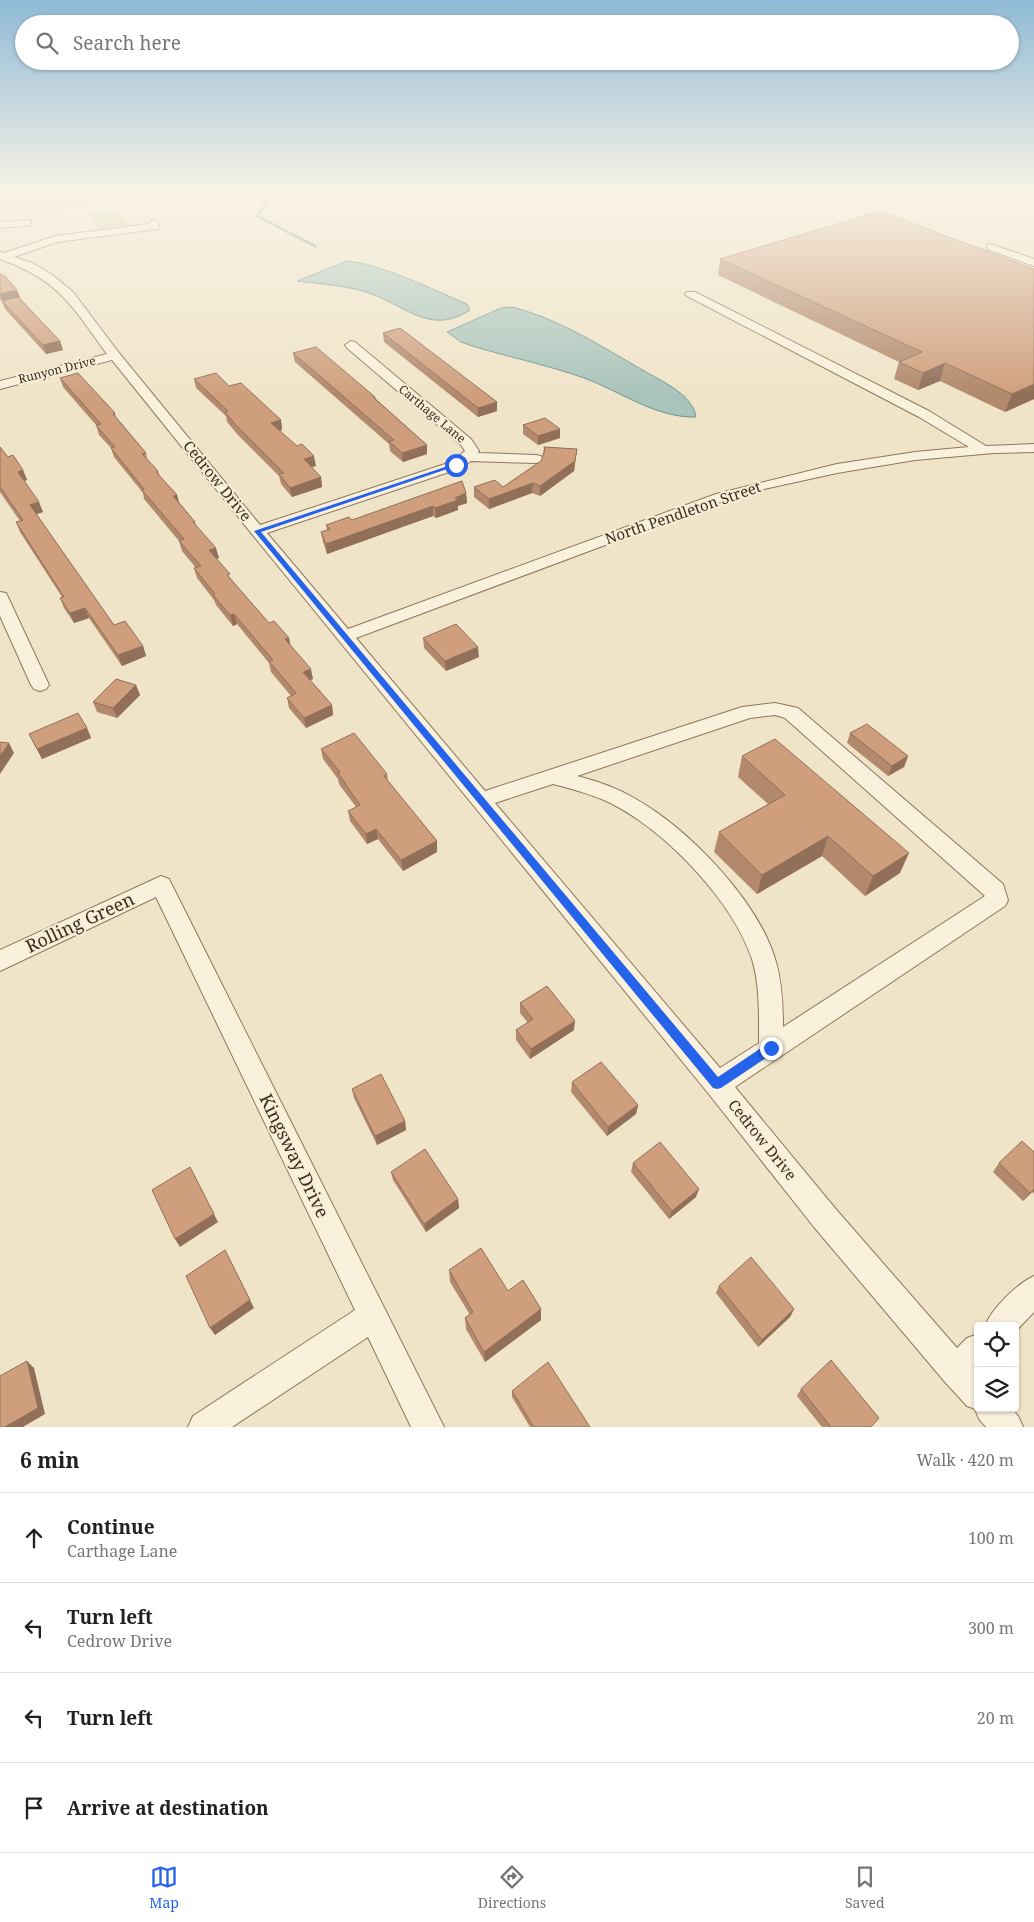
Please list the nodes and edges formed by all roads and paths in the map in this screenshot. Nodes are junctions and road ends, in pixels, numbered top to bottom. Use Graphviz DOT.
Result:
graph roads {
  1 [pos="19,262"];
  2 [pos="691,294"];
  3 [pos="351,345"];
  4 [pos="115,356"];
  5 [pos="0,385"];
  6 [pos="1034,448"];
  7 [pos="984,450"];
  8 [pos="468,457"];
  9 [pos="536,459"];
  10 [pos="257,531"];
  11 [pos="0,597"];
  12 [pos="346,636"];
  13 [pos="40,685"];
  14 [pos="552,776"];
  15 [pos="481,800"];
  16 [pos="161,885"];
  17 [pos="0,961"];
  18 [pos="771,1048"];
  19 [pos="717,1084"];
  20 [pos="1034,1291"];
  21 [pos="373,1316"];
  22 [pos="1004,1322"];
  23 [pos="974,1353"];
  24 [pos="956,1371"];
  25 [pos="974,1391"];
  26 [pos="994,1412"];
  27 [pos="204,1427"];
  28 [pos="428,1427"];
  29 [pos="1007,1427"];
  1 -- 4 [label="street, Cedrow Drive"];
  2 -- 7 [label="street"];
  3 -- 8 [label="street, Carthage Lane"];
  4 -- 5 [label="street, Runyon Drive"];
  4 -- 10 [label="street, Cedrow Drive"];
  6 -- 7 [label="street, North Pendleton Street"];
  7 -- 12 [label="street, North Pendleton Street"];
  8 -- 9 [label="street"];
  8 -- 10 [label="street, Carthage Lane"];
  10 -- 12 [label="street, Cedrow Drive"];
  11 -- 13 [label="street"];
  12 -- 15 [label="street, Cedrow Drive"];
  14 -- 15 [label="street"];
  14 -- 18 [label="street"];
  14 -- 18 [label="street"];
  15 -- 19 [label="street, Cedrow Drive"];
  16 -- 17 [label="street, Rolling Green"];
  16 -- 21 [label="street, Kingsway Drive"];
  18 -- 19 [label="street"];
  19 -- 24 [label="street, Cedrow Drive"];
  20 -- 22 [label="street"];
  21 -- 27 [label="street"];
  21 -- 28 [label="street, Kingsway Drive"];
  23 -- 24 [label="street"];
  24 -- 25 [label="street, Cedrow Drive"];
  26 -- 29 [label="street"];
}
